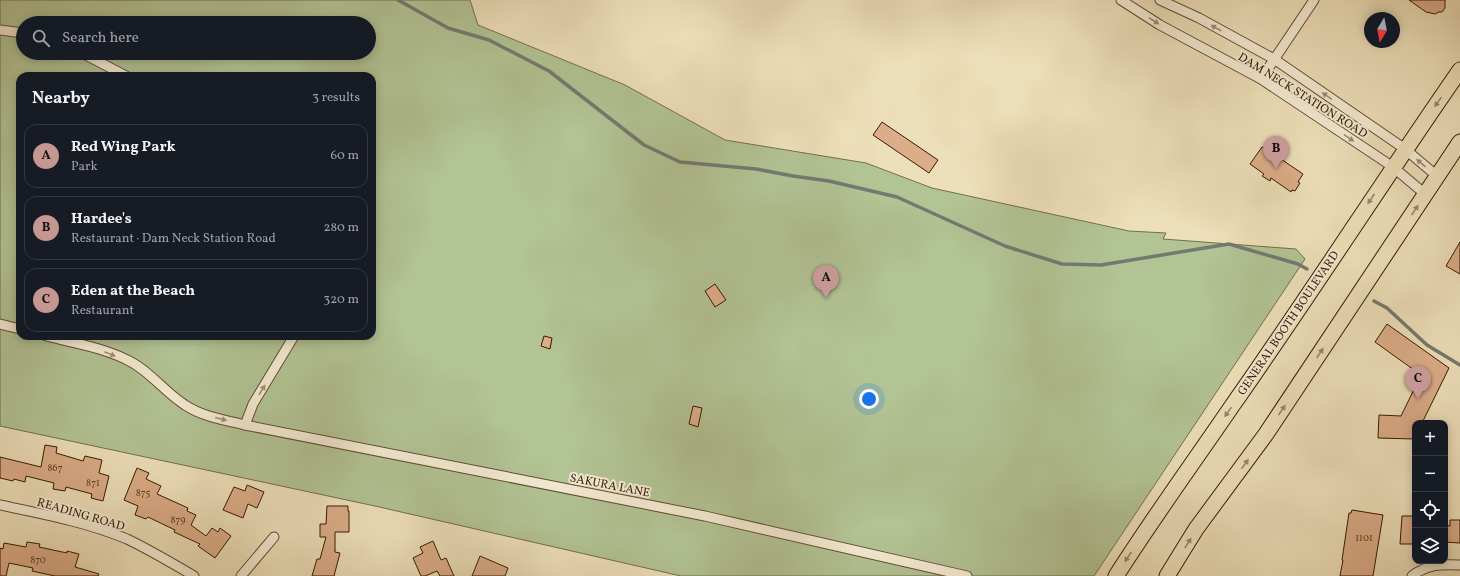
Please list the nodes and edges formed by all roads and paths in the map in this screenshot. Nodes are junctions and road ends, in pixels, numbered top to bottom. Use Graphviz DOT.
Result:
graph roads {
  1 [pos="1121,0"];
  2 [pos="1160,0"];
  3 [pos="1314,0"];
  4 [pos="0,30"];
  5 [pos="16,32"];
  6 [pos="1274,59"];
  7 [pos="95,60"];
  8 [pos="1460,70"];
  9 [pos="118,72"];
  10 [pos="1261,79"];
  11 [pos="1460,142"];
  12 [pos="1405,149"];
  13 [pos="1393,167"];
  14 [pos="1437,176"];
  15 [pos="1425,194"];
  16 [pos="0,324"];
  17 [pos="16,328"];
  18 [pos="61,340"];
  19 [pos="292,340"];
  20 [pos="245,425"];
  21 [pos="0,505"];
  22 [pos="274,537"];
  23 [pos="1460,565"];
  24 [pos="194,576"];
  25 [pos="241,576"];
  26 [pos="967,576"];
  27 [pos="1116,576"];
  28 [pos="1167,576"];
  29 [pos="1412,576"];
  1 -- 10 [label="street, DAM NECK STATION ROAD, one-way"];
  6 -- 2 [label="street, DAM NECK STATION ROAD, one-way"];
  3 -- 6 [label="street"];
  4 -- 5 [label="street"];
  6 -- 10 [label="street"];
  12 -- 6 [label="street, DAM NECK STATION ROAD, one-way"];
  7 -- 9 [label="street"];
  8 -- 12 [label="highway, GENERAL BOOTH BOULEVARD, one-way"];
  10 -- 13 [label="street, DAM NECK STATION ROAD, one-way"];
  11 -- 14 [label="highway"];
  12 -- 13 [label="highway, GENERAL BOOTH BOULEVARD"];
  14 -- 12 [label="street, DAM NECK STATION ROAD, one-way"];
  13 -- 15 [label="street, DAM NECK STATION ROAD"];
  13 -- 27 [label="highway, GENERAL BOOTH BOULEVARD, one-way"];
  14 -- 15 [label="highway"];
  28 -- 15 [label="highway, one-way"];
  16 -- 17 [label="street"];
  18 -- 20 [label="street, SAKURA LANE, one-way"];
  20 -- 19 [label="street, one-way"];
  20 -- 26 [label="street, SAKURA LANE"];
  21 -- 24 [label="street, READING ROAD"];
  22 -- 25 [label="street"];
  23 -- 29 [label="street"];
}
